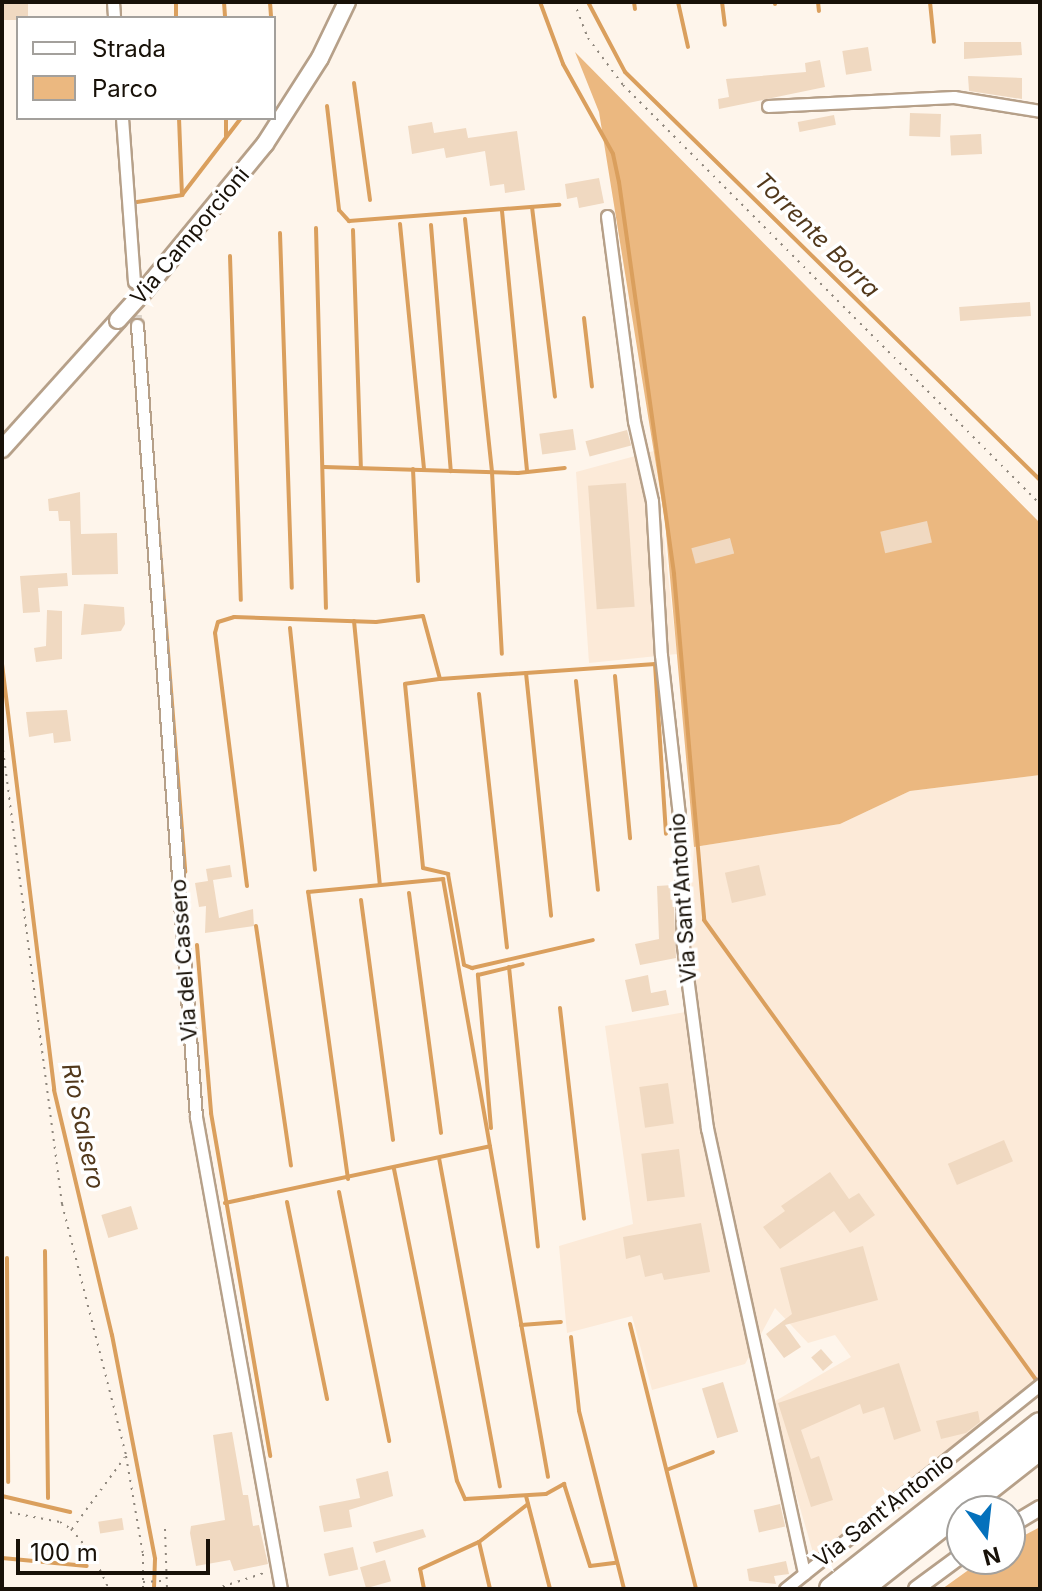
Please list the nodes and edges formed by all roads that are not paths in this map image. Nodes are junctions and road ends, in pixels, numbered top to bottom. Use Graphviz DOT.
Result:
graph roads {
  1 [pos="347,2"];
  2 [pos="768,106"];
  3 [pos="1040,111"];
  4 [pos="122,120"];
  5 [pos="607,216"];
  6 [pos="140,286"];
  7 [pos="137,325"];
  8 [pos="2,449"];
  9 [pos="1037,1388"];
  10 [pos="1040,1424"];
  11 [pos="1040,1448"];
  12 [pos="946,1567"];
  13 [pos="804,1574"];
  14 [pos="281,1589"];
  15 [pos="785,1589"];
  16 [pos="831,1589"];
  17 [pos="861,1589"];
  18 [pos="916,1589"];
  1 -- 6 [label="main road, Via Camporcioni"];
  2 -- 3 [label="street"];
  4 -- 6 [label="street"];
  5 -- 13 [label="street, Via Sant'Antonio"];
  6 -- 8 [label="main road, Via Camporcioni, bridge"];
  7 -- 14 [label="street, Via del Cassero"];
  9 -- 13 [label="street, Via Sant'Antonio"];
  10 -- 16 [label="highway"];
  11 -- 17 [label="highway"];
  12 -- 18 [label="street"];
  13 -- 15 [label="street, Via Sant'Antonio"];
}
